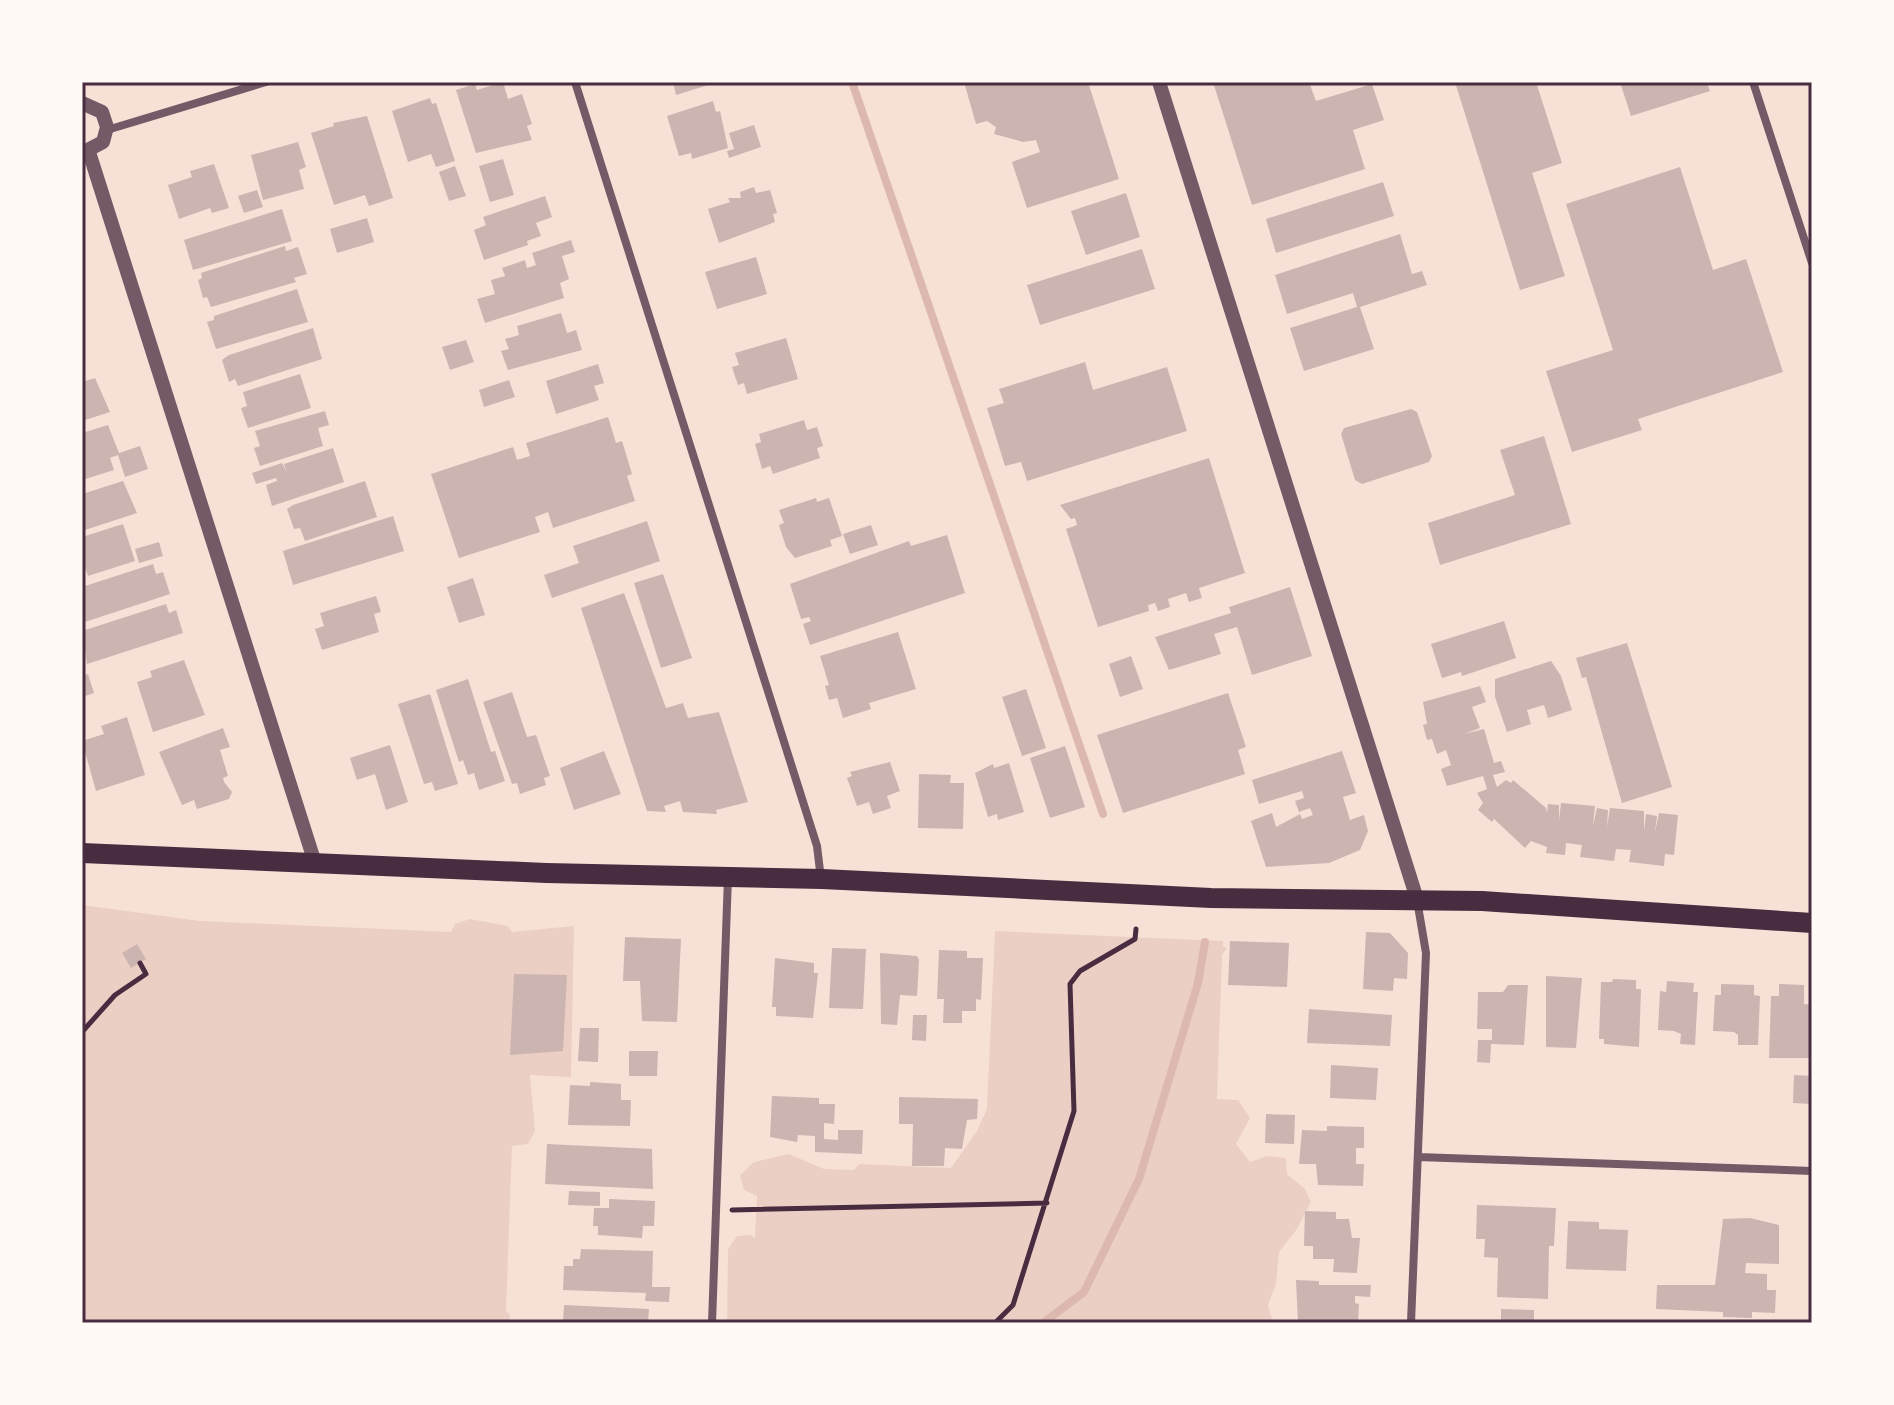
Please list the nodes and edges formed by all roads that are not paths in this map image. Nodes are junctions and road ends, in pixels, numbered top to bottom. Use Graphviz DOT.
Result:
graph roads {
  1 [pos="266,82"];
  2 [pos="575,82"];
  3 [pos="1159,82"];
  4 [pos="1753,82"];
  5 [pos="82,103"];
  6 [pos="107,130"];
  7 [pos="86,153"];
  8 [pos="1812,263"];
  9 [pos="82,853"];
  10 [pos="315,863"];
  11 [pos="728,876"];
  12 [pos="822,879"];
  13 [pos="1417,899"];
  14 [pos="1812,923"];
  15 [pos="1418,1157"];
  16 [pos="1812,1171"];
  17 [pos="712,1323"];
  18 [pos="1411,1323"];
  1 -- 6 [label="street"];
  2 -- 12 [label="street"];
  3 -- 13 [label="street"];
  4 -- 8 [label="street"];
  5 -- 6 [label="street"];
  6 -- 7 [label="street"];
  7 -- 10 [label="street"];
  9 -- 10 [label="main road"];
  10 -- 11 [label="main road"];
  11 -- 12 [label="main road"];
  11 -- 17 [label="street"];
  12 -- 13 [label="main road"];
  13 -- 14 [label="main road"];
  13 -- 15 [label="street"];
  15 -- 16 [label="street"];
  15 -- 18 [label="street"];
}
